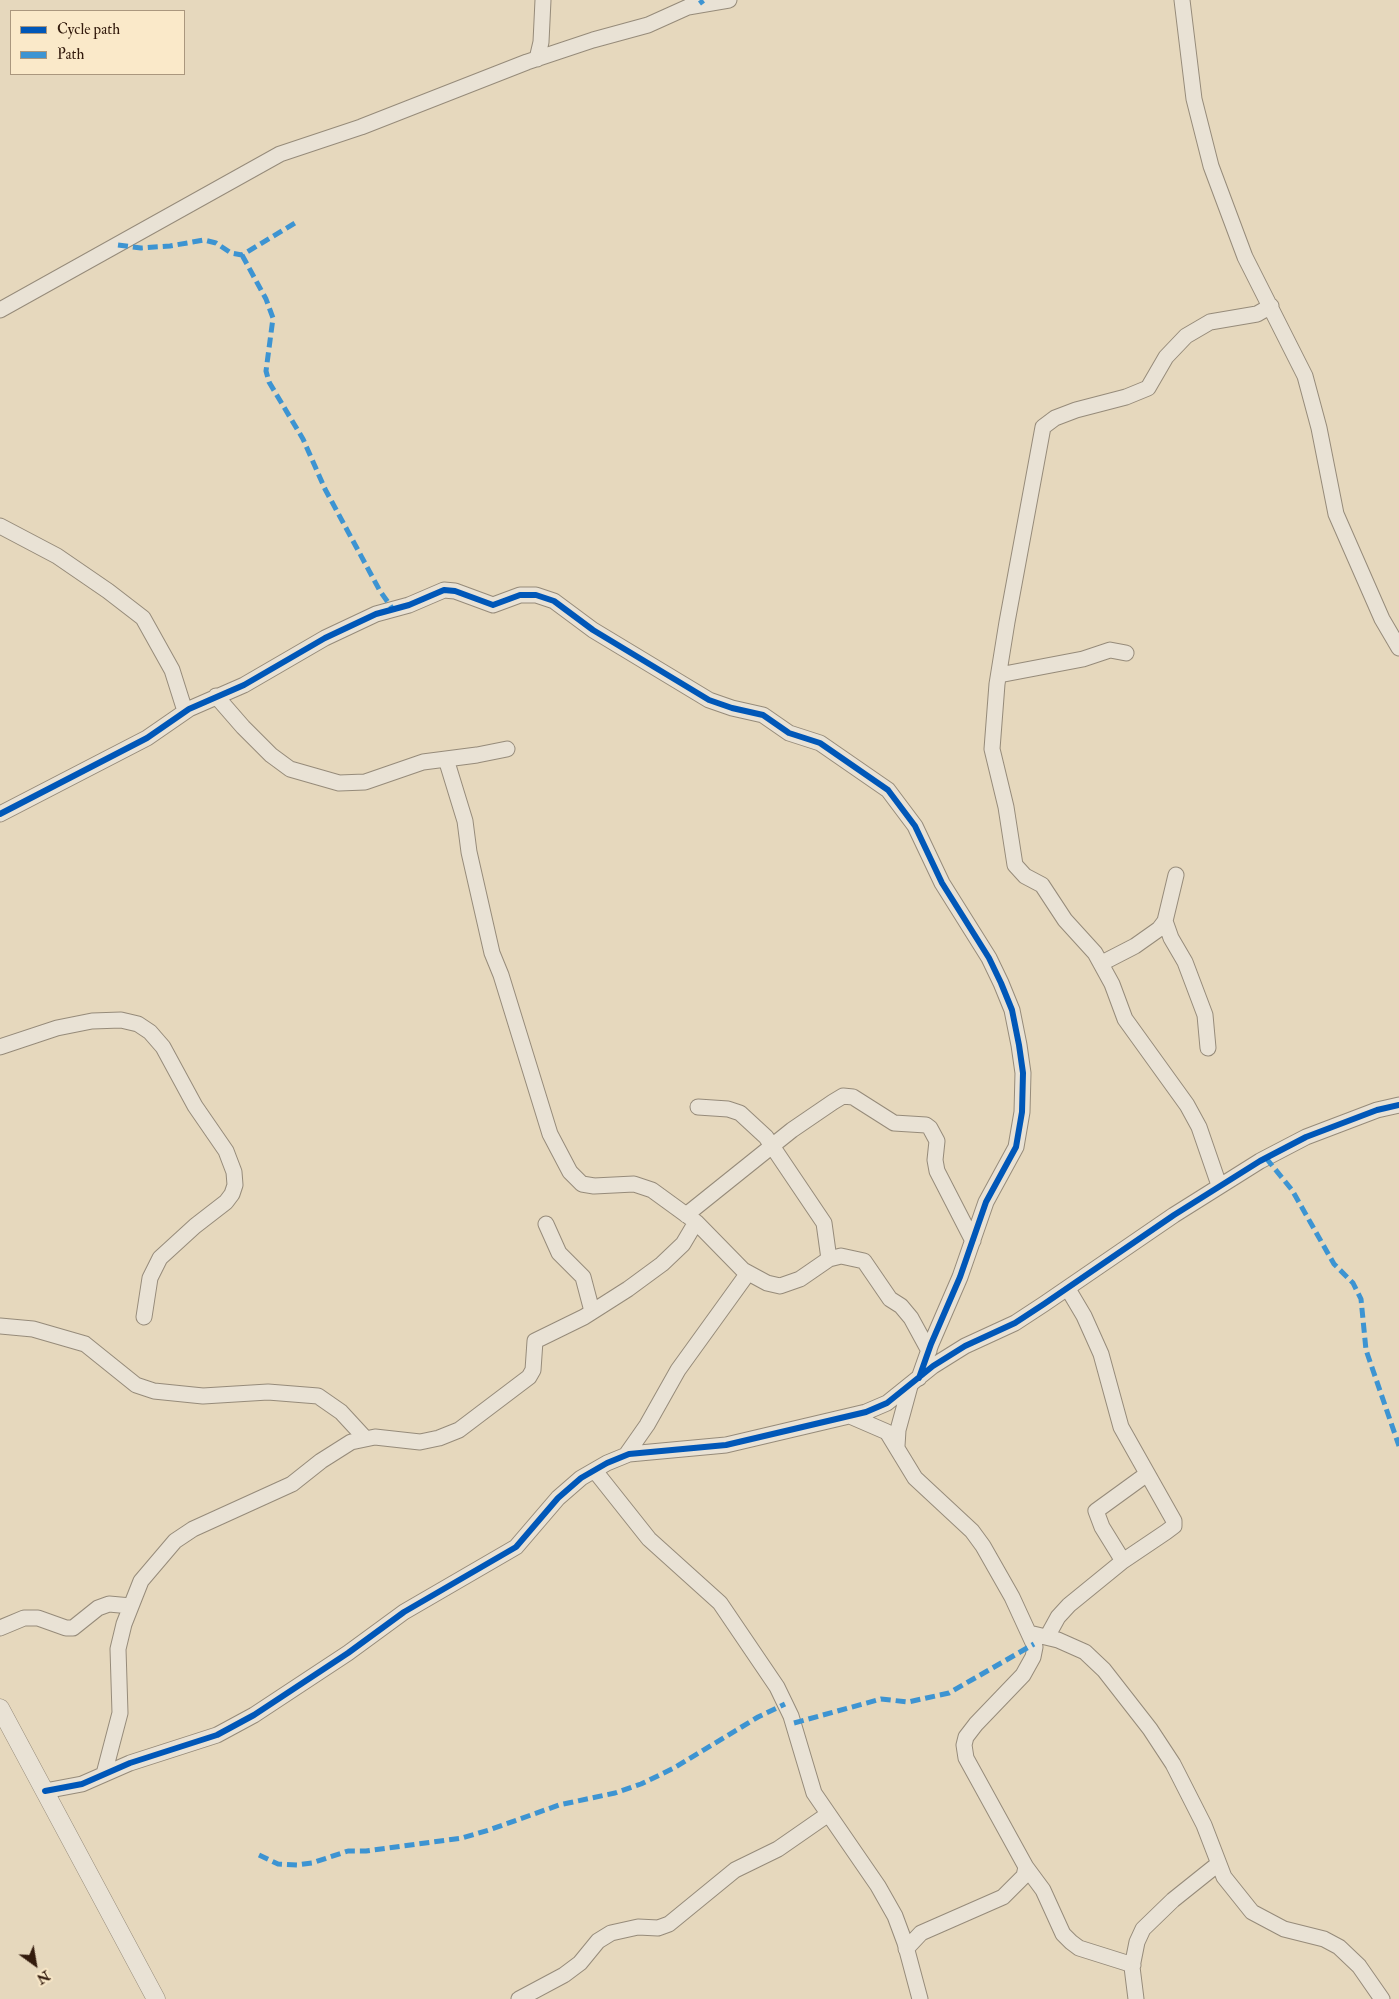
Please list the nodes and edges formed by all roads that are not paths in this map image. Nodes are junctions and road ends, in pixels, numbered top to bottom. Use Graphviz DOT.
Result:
graph roads {
  1 [pos="543,0"];
  2 [pos="729,0"];
  3 [pos="1182,0"];
  4 [pos="537,59"];
  5 [pos="1271,306"];
  6 [pos="0,310"];
  7 [pos="0,526"];
  8 [pos="1399,648"];
  9 [pos="1126,653"];
  10 [pos="998,675"];
  11 [pos="216,696"];
  12 [pos="185,711"];
  13 [pos="508,749"];
  14 [pos="446,759"];
  15 [pos="0,814"];
  16 [pos="1176,875"];
  17 [pos="1165,921"];
  18 [pos="1102,963"];
  19 [pos="0,1047"];
  20 [pos="1208,1048"];
  21 [pos="1399,1105"];
  22 [pos="698,1108"];
  23 [pos="773,1145"];
  24 [pos="1219,1185"];
  25 [pos="691,1219"];
  26 [pos="546,1224"];
  27 [pos="973,1240"];
  28 [pos="829,1259"];
  29 [pos="748,1273"];
  30 [pos="1068,1289"];
  31 [pos="592,1311"];
  32 [pos="144,1317"];
  33 [pos="0,1326"];
  34 [pos="929,1351"];
  35 [pos="914,1382"];
  36 [pos="850,1416"];
  37 [pos="366,1438"];
  38 [pos="897,1446"];
  39 [pos="626,1455"];
  40 [pos="595,1470"];
  41 [pos="1147,1474"];
  42 [pos="1123,1561"];
  43 [pos="131,1606"];
  44 [pos="0,1628"];
  45 [pos="1029,1633"];
  46 [pos="1047,1637"];
  47 [pos="0,1708"];
  48 [pos="104,1774"];
  49 [pos="45,1791"];
  50 [pos="827,1815"];
  51 [pos="1218,1864"];
  52 [pos="1026,1867"];
  53 [pos="906,1949"];
  54 [pos="1133,1965"];
  55 [pos="156,1999"];
  56 [pos="519,1999"];
  57 [pos="920,1999"];
  58 [pos="1136,1999"];
  59 [pos="1382,1999"];
  1 -- 4 [label="street"];
  2 -- 4 [label="street"];
  3 -- 5 [label="street"];
  4 -- 6 [label="street"];
  5 -- 8 [label="street"];
  5 -- 10 [label="street"];
  7 -- 12 [label="street"];
  9 -- 10 [label="street"];
  10 -- 18 [label="street"];
  11 -- 12 [label="street"];
  11 -- 14 [label="street"];
  11 -- 27 [label="street"];
  12 -- 15 [label="street"];
  13 -- 14 [label="street"];
  14 -- 25 [label="street"];
  16 -- 17 [label="street"];
  17 -- 18 [label="street"];
  17 -- 20 [label="street"];
  18 -- 24 [label="street"];
  19 -- 32 [label="street"];
  21 -- 24 [label="street"];
  22 -- 23 [label="street"];
  23 -- 25 [label="street"];
  23 -- 27 [label="street"];
  23 -- 28 [label="street"];
  24 -- 30 [label="street"];
  25 -- 29 [label="street"];
  25 -- 31 [label="street"];
  26 -- 31 [label="street"];
  27 -- 34 [label="street"];
  28 -- 29 [label="street"];
  28 -- 34 [label="street"];
  29 -- 39 [label="street"];
  30 -- 35 [label="street"];
  30 -- 41 [label="street"];
  31 -- 37 [label="street"];
  33 -- 37 [label="street"];
  34 -- 35 [label="street"];
  35 -- 36 [label="street"];
  35 -- 38 [label="street"];
  36 -- 38 [label="street"];
  36 -- 39 [label="street"];
  37 -- 43 [label="street"];
  38 -- 45 [label="street"];
  39 -- 40 [label="street"];
  40 -- 48 [label="street"];
  40 -- 50 [label="street"];
  41 -- 42 [label="street"];
  41 -- 42 [label="street"];
  42 -- 46 [label="street"];
  43 -- 44 [label="street"];
  43 -- 48 [label="street"];
  45 -- 46 [label="street"];
  45 -- 52 [label="street"];
  46 -- 51 [label="street"];
  47 -- 49 [label="street"];
  48 -- 49 [label="street"];
  49 -- 55 [label="street"];
  50 -- 53 [label="street"];
  50 -- 56 [label="street"];
  51 -- 54 [label="street"];
  51 -- 59 [label="street"];
  52 -- 53 [label="street"];
  52 -- 54 [label="street"];
  53 -- 57 [label="street"];
  54 -- 58 [label="street"];
}
